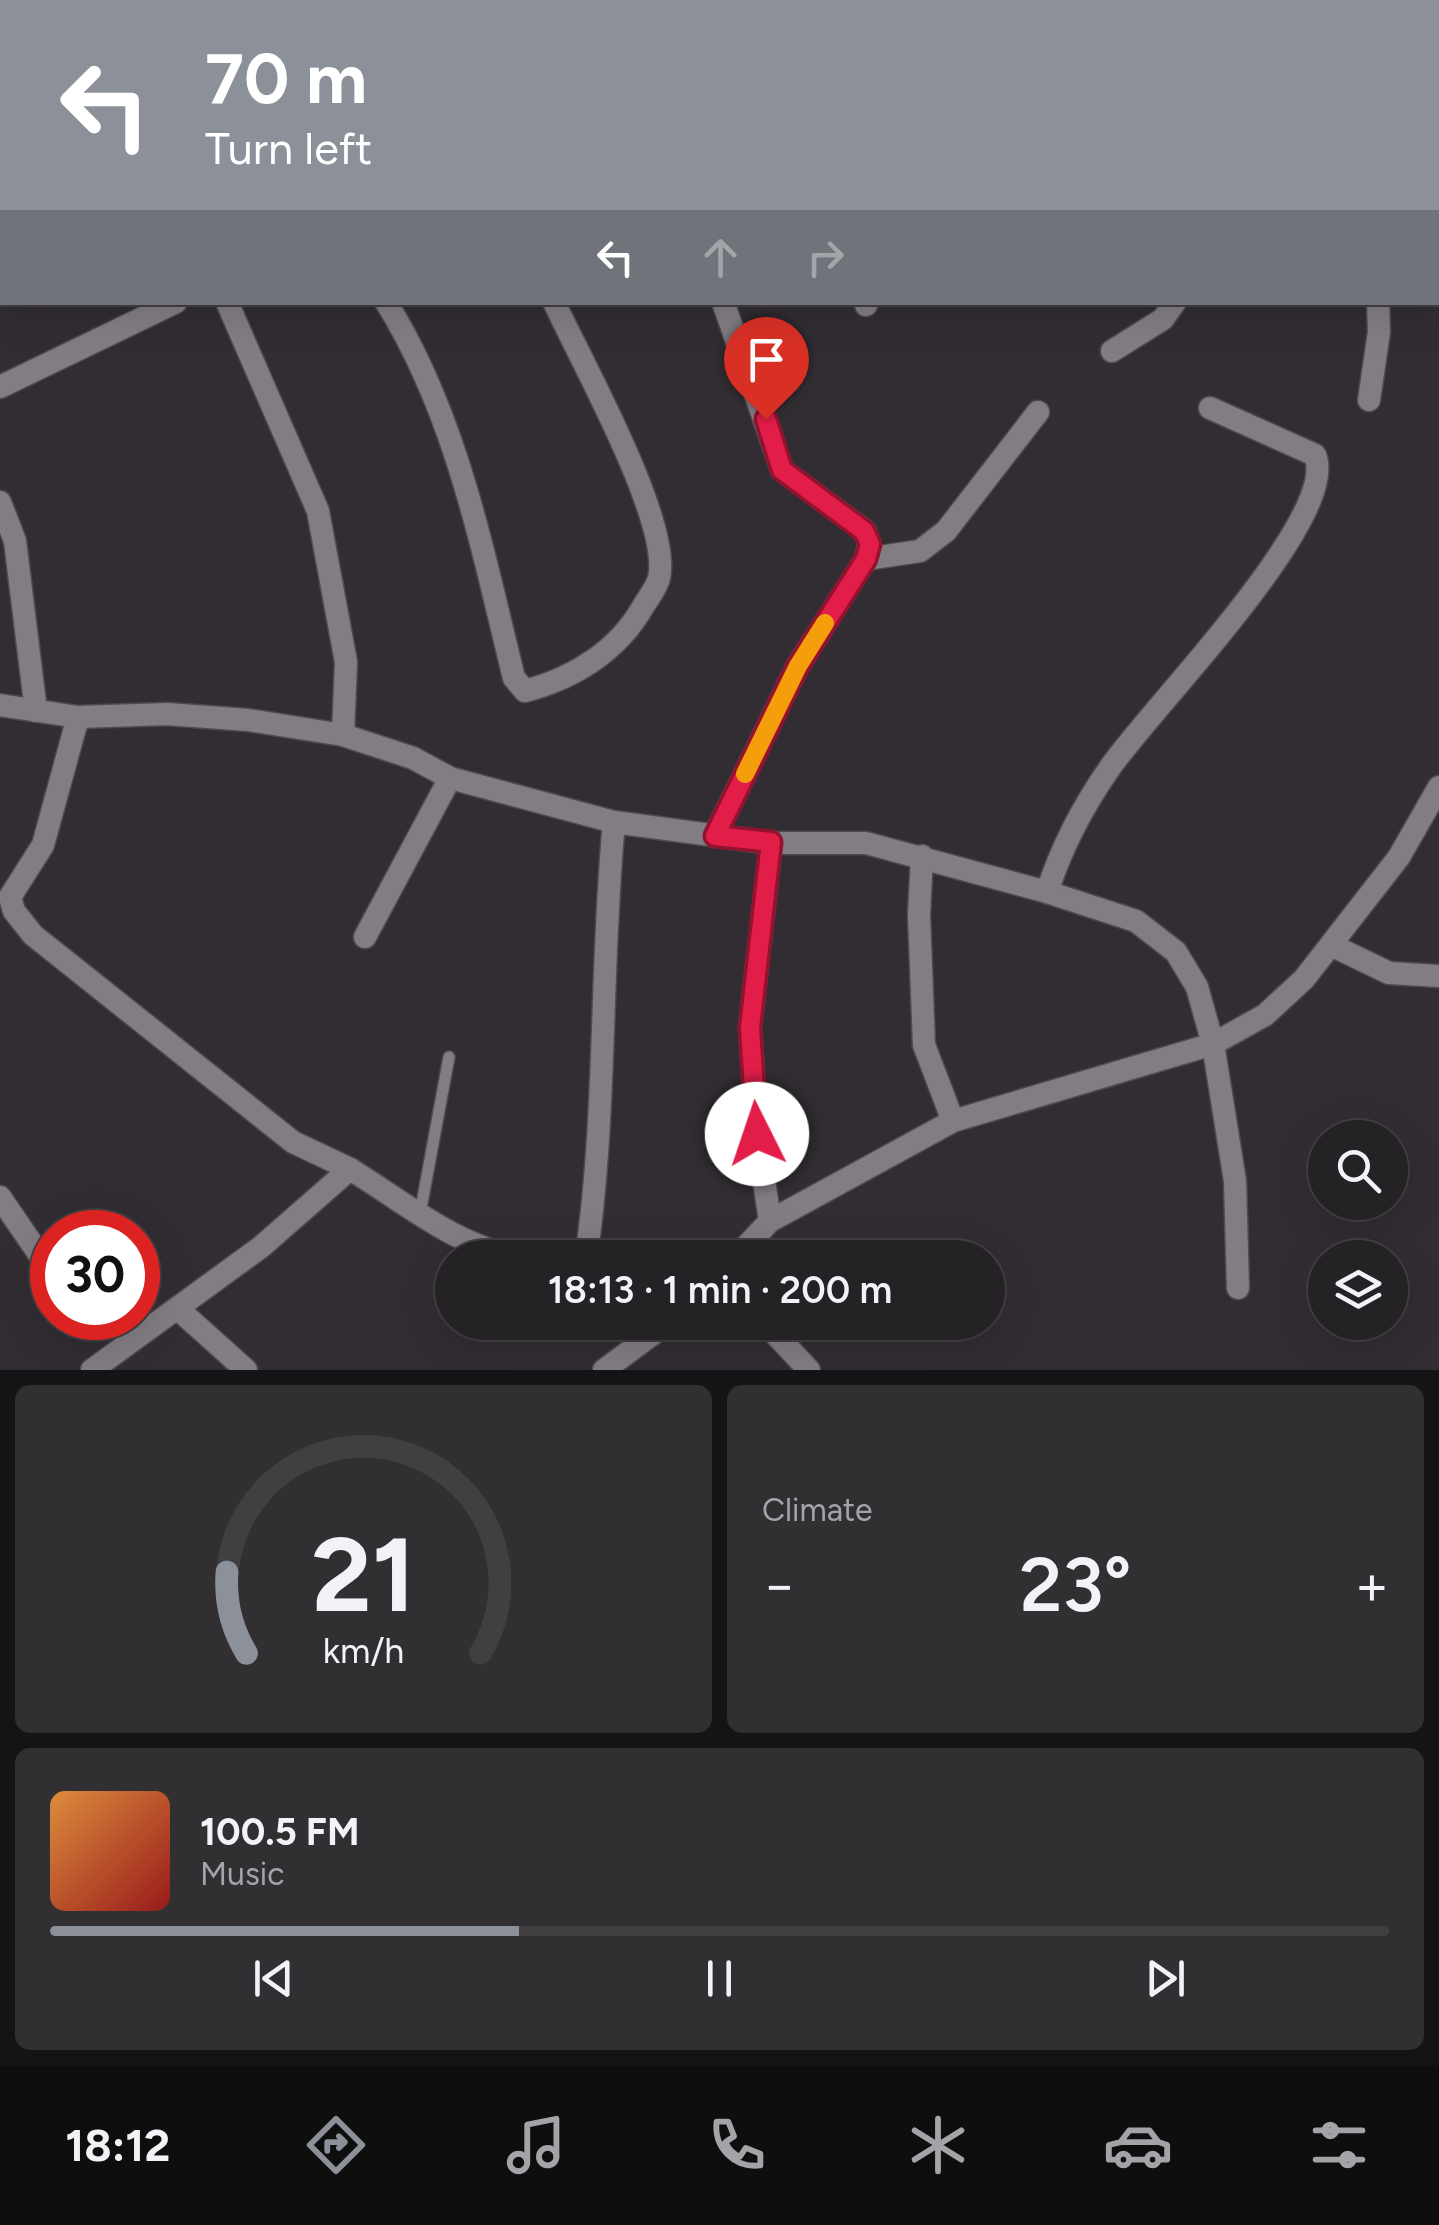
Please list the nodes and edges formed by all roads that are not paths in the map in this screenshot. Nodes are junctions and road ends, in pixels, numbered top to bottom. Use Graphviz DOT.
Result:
graph roads {
  1 [pos="170,305"];
  2 [pos="229,305"];
  3 [pos="388,305"];
  4 [pos="555,305"];
  5 [pos="725,305"];
  6 [pos="1173,305"];
  7 [pos="1378,305"];
  8 [pos="1112,351"];
  9 [pos="0,387"];
  10 [pos="1369,400"];
  11 [pos="1210,408"];
  12 [pos="1038,412"];
  13 [pos="0,502"];
  14 [pos="866,559"];
  15 [pos="0,705"];
  16 [pos="36,711"];
  17 [pos="78,717"];
  18 [pos="343,735"];
  19 [pos="450,778"];
  20 [pos="1439,788"];
  21 [pos="614,822"];
  22 [pos="715,836"];
  23 [pos="771,842"];
  24 [pos="922,856"];
  25 [pos="1047,892"];
  26 [pos="5,898"];
  27 [pos="365,937"];
  28 [pos="1331,946"];
  29 [pos="1439,976"];
  30 [pos="1213,1044"];
  31 [pos="449,1057"];
  32 [pos="952,1121"];
  33 [pos="350,1169"];
  34 [pos="0,1197"];
  35 [pos="419,1218"];
  36 [pos="770,1221"];
  37 [pos="30,1240"];
  38 [pos="462,1240"];
  39 [pos="589,1240"];
  40 [pos="752,1240"];
  41 [pos="1238,1288"];
  42 [pos="178,1309"];
  43 [pos="645,1340"];
  44 [pos="780,1340"];
  45 [pos="92,1370"];
  46 [pos="246,1370"];
  47 [pos="604,1370"];
  48 [pos="808,1370"];
  1 -- 9 [label="street"];
  2 -- 18 [label="street"];
  3 -- 4 [label="street"];
  5 -- 14 [label="street"];
  6 -- 8 [label="street"];
  7 -- 10 [label="street"];
  11 -- 25 [label="street"];
  12 -- 14 [label="street"];
  13 -- 16 [label="street"];
  14 -- 22 [label="street"];
  15 -- 16 [label="street"];
  16 -- 17 [label="street"];
  17 -- 18 [label="street"];
  17 -- 26 [label="street"];
  18 -- 19 [label="street"];
  19 -- 21 [label="street"];
  19 -- 27 [label="street"];
  20 -- 28 [label="street"];
  21 -- 22 [label="street"];
  21 -- 39 [label="street"];
  22 -- 23 [label="street"];
  23 -- 24 [label="street"];
  23 -- 36 [label="street"];
  24 -- 25 [label="street"];
  24 -- 32 [label="street"];
  25 -- 30 [label="street"];
  26 -- 33 [label="street"];
  28 -- 29 [label="street"];
  28 -- 30 [label="street"];
  30 -- 32 [label="street"];
  30 -- 41 [label="street"];
  31 -- 35 [label="lane"];
  32 -- 36 [label="street"];
  33 -- 35 [label="street"];
  33 -- 42 [label="street"];
  34 -- 37 [label="street"];
  35 -- 38 [label="street"];
  36 -- 40 [label="street"];
  42 -- 45 [label="street"];
  42 -- 46 [label="street"];
  43 -- 47 [label="street"];
  44 -- 48 [label="street"];
}
